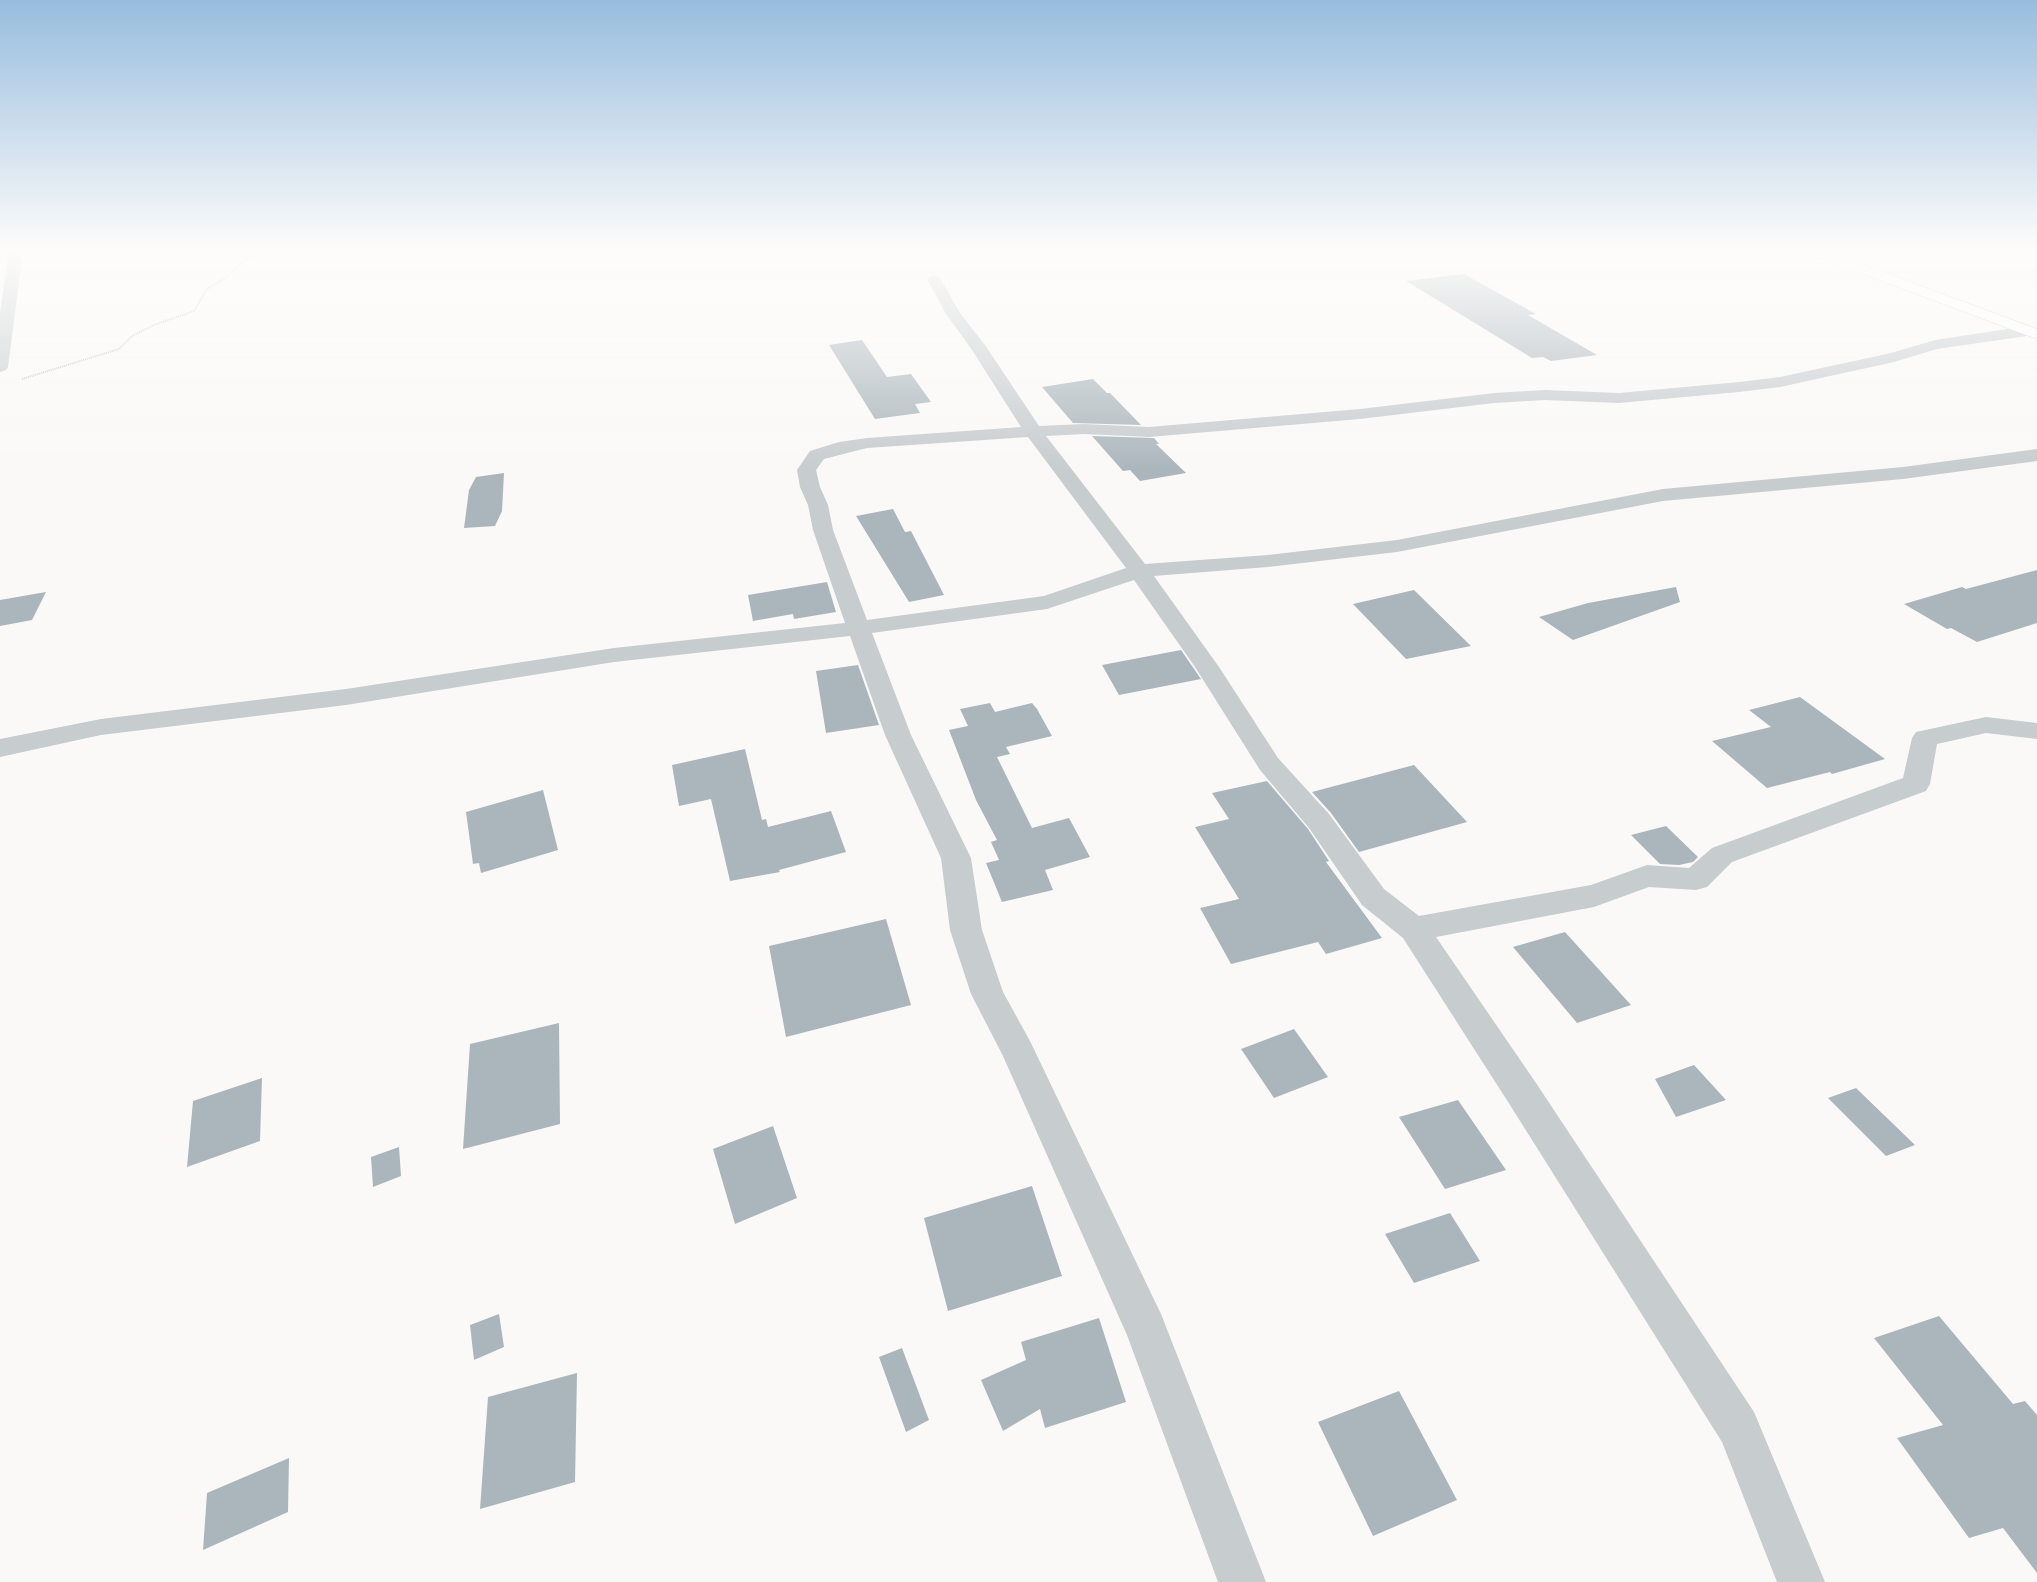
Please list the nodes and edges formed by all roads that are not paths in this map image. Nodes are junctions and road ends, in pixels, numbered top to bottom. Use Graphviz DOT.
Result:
graph roads {
  1 [pos="6,324"];
  2 [pos="961,324"];
  3 [pos="2010,324"];
  4 [pos="2032,332"];
  5 [pos="0,367"];
  6 [pos="1033,431"];
  7 [pos="2037,455"];
  8 [pos="1139,571"];
  9 [pos="859,628"];
  10 [pos="2037,732"];
  11 [pos="0,748"];
  12 [pos="1414,929"];
  13 [pos="1242,1582"];
  14 [pos="1801,1582"];
  1 -- 5 [label="street"];
  2 -- 6 [label="street"];
  3 -- 4 [label="street"];
  4 -- 6 [label="street"];
  6 -- 8 [label="street"];
  6 -- 9 [label="street"];
  7 -- 8 [label="street"];
  8 -- 9 [label="street"];
  8 -- 12 [label="street"];
  9 -- 11 [label="street"];
  9 -- 13 [label="street"];
  10 -- 12 [label="street"];
  12 -- 14 [label="street"];
}
